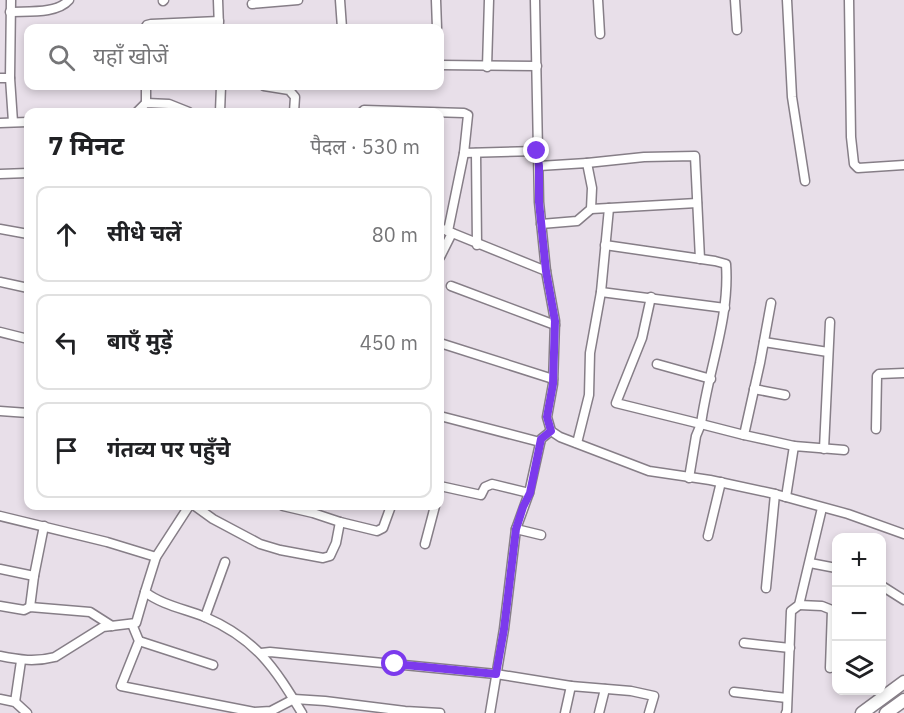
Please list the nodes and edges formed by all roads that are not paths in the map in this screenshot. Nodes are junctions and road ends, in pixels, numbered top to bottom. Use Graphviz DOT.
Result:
graph roads {
  1 [pos="10,0"];
  2 [pos="69,0"];
  3 [pos="218,0"];
  4 [pos="298,0"];
  5 [pos="340,0"];
  6 [pos="436,0"];
  7 [pos="489,0"];
  8 [pos="535,0"];
  9 [pos="598,0"];
  10 [pos="735,0"];
  11 [pos="787,0"];
  12 [pos="849,0"];
  13 [pos="252,4"];
  14 [pos="10,12"];
  15 [pos="219,24"];
  16 [pos="342,24"];
  17 [pos="437,24"];
  18 [pos="737,30"];
  19 [pos="600,34"];
  20 [pos="0,35"];
  21 [pos="10,35"];
  22 [pos="444,65"];
  23 [pos="537,66"];
  24 [pos="487,67"];
  25 [pos="0,78"];
  26 [pos="10,78"];
  27 [pos="146,90"];
  28 [pos="221,90"];
  29 [pos="289,90"];
  30 [pos="146,103"];
  31 [pos="141,108"];
  32 [pos="174,108"];
  33 [pos="220,108"];
  34 [pos="294,108"];
  35 [pos="444,113"];
  36 [pos="13,122"];
  37 [pos="24,122"];
  38 [pos="0,123"];
  39 [pos="537,151"];
  40 [pos="464,153"];
  41 [pos="476,153"];
  42 [pos="587,163"];
  43 [pos="904,165"];
  44 [pos="539,166"];
  45 [pos="24,173"];
  46 [pos="0,174"];
  47 [pos="805,181"];
  48 [pos="697,203"];
  49 [pos="609,208"];
  50 [pos="591,209"];
  51 [pos="541,224"];
  52 [pos="0,229"];
  53 [pos="446,231"];
  54 [pos="24,233"];
  55 [pos="477,244"];
  56 [pos="605,245"];
  57 [pos="700,259"];
  58 [pos="546,271"];
  59 [pos="0,282"];
  60 [pos="451,286"];
  61 [pos="24,287"];
  62 [pos="601,291"];
  63 [pos="651,297"];
  64 [pos="771,303"];
  65 [pos="725,308"];
  66 [pos="830,322"];
  67 [pos="555,325"];
  68 [pos="0,332"];
  69 [pos="24,338"];
  70 [pos="764,342"];
  71 [pos="444,345"];
  72 [pos="828,352"];
  73 [pos="657,364"];
  74 [pos="904,373"];
  75 [pos="554,378"];
  76 [pos="711,379"];
  77 [pos="754,389"];
  78 [pos="785,395"];
  79 [pos="0,411"];
  80 [pos="24,413"];
  81 [pos="444,417"];
  82 [pos="701,424"];
  83 [pos="876,429"];
  84 [pos="551,431"];
  85 [pos="744,435"];
  86 [pos="540,442"];
  87 [pos="577,443"];
  88 [pos="794,446"];
  89 [pos="824,449"];
  90 [pos="844,450"];
  91 [pos="689,478"];
  92 [pos="720,482"];
  93 [pos="444,487"];
  94 [pos="530,493"];
  95 [pos="775,495"];
  96 [pos="786,497"];
  97 [pos="822,508"];
  98 [pos="186,510"];
  99 [pos="201,510"];
  100 [pos="300,510"];
  101 [pos="390,510"];
  102 [pos="434,510"];
  103 [pos="0,516"];
  104 [pos="340,522"];
  105 [pos="44,526"];
  106 [pos="516,529"];
  107 [pos="904,534"];
  108 [pos="541,535"];
  109 [pos="708,536"];
  110 [pos="424,544"];
  111 [pos="156,557"];
  112 [pos="225,562"];
  113 [pos="810,563"];
  114 [pos="832,567"];
  115 [pos="0,569"];
  116 [pos="34,576"];
  117 [pos="884,587"];
  118 [pos="766,588"];
  119 [pos="146,592"];
  120 [pos="904,600"];
  121 [pos="799,605"];
  122 [pos="0,606"];
  123 [pos="30,607"];
  124 [pos="205,617"];
  125 [pos="132,624"];
  126 [pos="113,626"];
  127 [pos="139,641"];
  128 [pos="744,643"];
  129 [pos="790,648"];
  130 [pos="261,653"];
  131 [pos="0,656"];
  132 [pos="21,661"];
  133 [pos="213,665"];
  134 [pos="830,668"];
  135 [pos="496,674"];
  136 [pos="904,682"];
  137 [pos="571,686"];
  138 [pos="605,689"];
  139 [pos="734,692"];
  140 [pos="787,698"];
  141 [pos="0,699"];
  142 [pos="294,699"];
  143 [pos="904,700"];
  144 [pos="15,702"];
  145 [pos="27,713"];
  146 [pos="302,713"];
  147 [pos="440,713"];
  148 [pos="490,713"];
  149 [pos="565,713"];
  150 [pos="599,713"];
  151 [pos="649,713"];
  152 [pos="786,713"];
  153 [pos="862,713"];
  154 [pos="885,713"];
  1 -- 14 [label="street"];
  2 -- 14 [label="street"];
  3 -- 15 [label="street"];
  4 -- 13 [label="street"];
  5 -- 16 [label="street"];
  6 -- 17 [label="street"];
  7 -- 24 [label="street"];
  8 -- 23 [label="street"];
  9 -- 19 [label="street"];
  10 -- 18 [label="street"];
  11 -- 47 [label="street"];
  12 -- 43 [label="street"];
  14 -- 21 [label="street"];
  20 -- 21 [label="street"];
  21 -- 26 [label="street"];
  22 -- 24 [label="street"];
  23 -- 24 [label="street"];
  23 -- 39 [label="street"];
  25 -- 26 [label="street"];
  26 -- 36 [label="street"];
  27 -- 30 [label="street"];
  28 -- 33 [label="street"];
  29 -- 34 [label="street"];
  30 -- 31 [label="street"];
  30 -- 32 [label="street"];
  35 -- 40 [label="street"];
  36 -- 37 [label="street"];
  36 -- 38 [label="street"];
  39 -- 41 [label="street"];
  39 -- 44 [label="street"];
  40 -- 41 [label="street"];
  40 -- 53 [label="street"];
  41 -- 55 [label="street"];
  42 -- 44 [label="street"];
  42 -- 48 [label="street"];
  42 -- 50 [label="street"];
  44 -- 51 [label="street"];
  45 -- 46 [label="street"];
  48 -- 49 [label="street"];
  48 -- 57 [label="street"];
  49 -- 50 [label="street"];
  49 -- 56 [label="street"];
  50 -- 51 [label="street"];
  51 -- 58 [label="street"];
  52 -- 54 [label="street"];
  53 -- 55 [label="street"];
  55 -- 58 [label="street"];
  56 -- 57 [label="street"];
  56 -- 62 [label="street"];
  57 -- 65 [label="street"];
  58 -- 67 [label="street"];
  59 -- 61 [label="street"];
  60 -- 67 [label="street"];
  62 -- 63 [label="street"];
  62 -- 87 [label="street"];
  63 -- 65 [label="street"];
  63 -- 82 [label="street"];
  64 -- 70 [label="street"];
  65 -- 76 [label="street"];
  66 -- 72 [label="street"];
  67 -- 75 [label="street"];
  68 -- 69 [label="street"];
  70 -- 72 [label="street"];
  70 -- 77 [label="street"];
  71 -- 75 [label="street"];
  72 -- 89 [label="street"];
  73 -- 76 [label="street"];
  74 -- 83 [label="street"];
  75 -- 84 [label="street"];
  76 -- 82 [label="street"];
  77 -- 78 [label="street"];
  77 -- 85 [label="street"];
  79 -- 80 [label="street"];
  81 -- 86 [label="street"];
  82 -- 85 [label="street"];
  82 -- 91 [label="street"];
  84 -- 86 [label="street"];
  84 -- 87 [label="street"];
  85 -- 88 [label="street"];
  86 -- 94 [label="street"];
  87 -- 91 [label="street"];
  88 -- 89 [label="street"];
  88 -- 96 [label="street"];
  89 -- 90 [label="street"];
  91 -- 92 [label="street"];
  92 -- 95 [label="street"];
  92 -- 109 [label="street"];
  93 -- 94 [label="street"];
  94 -- 106 [label="street"];
  95 -- 96 [label="street"];
  95 -- 118 [label="street"];
  96 -- 97 [label="street"];
  97 -- 107 [label="street"];
  97 -- 113 [label="street"];
  98 -- 111 [label="street"];
  99 -- 104 [label="street"];
  100 -- 104 [label="street"];
  101 -- 104 [label="street"];
  102 -- 110 [label="street"];
  103 -- 105 [label="street"];
  105 -- 111 [label="street"];
  105 -- 116 [label="street"];
  106 -- 108 [label="street"];
  106 -- 135 [label="street"];
  111 -- 119 [label="street"];
  112 -- 124 [label="street"];
  113 -- 114 [label="street"];
  113 -- 121 [label="street"];
  115 -- 116 [label="street"];
  116 -- 123 [label="street"];
  117 -- 120 [label="street"];
  119 -- 124 [label="street"];
  119 -- 125 [label="street"];
  121 -- 129 [label="street"];
  121 -- 134 [label="street"];
  122 -- 123 [label="street"];
  123 -- 126 [label="street"];
  124 -- 130 [label="street"];
  125 -- 126 [label="street"];
  125 -- 127 [label="street"];
  126 -- 132 [label="street"];
  127 -- 133 [label="street"];
  127 -- 142 [label="street"];
  128 -- 129 [label="street"];
  129 -- 140 [label="street"];
  130 -- 135 [label="street"];
  130 -- 142 [label="street"];
  131 -- 132 [label="street"];
  132 -- 144 [label="street"];
  135 -- 137 [label="street"];
  135 -- 148 [label="street"];
  136 -- 153 [label="street"];
  137 -- 138 [label="street"];
  137 -- 149 [label="street"];
  138 -- 150 [label="street"];
  138 -- 151 [label="street"];
  139 -- 140 [label="street"];
  140 -- 152 [label="street"];
  141 -- 144 [label="street"];
  142 -- 146 [label="street"];
  142 -- 147 [label="street"];
  143 -- 154 [label="street"];
  144 -- 145 [label="street"];
}
